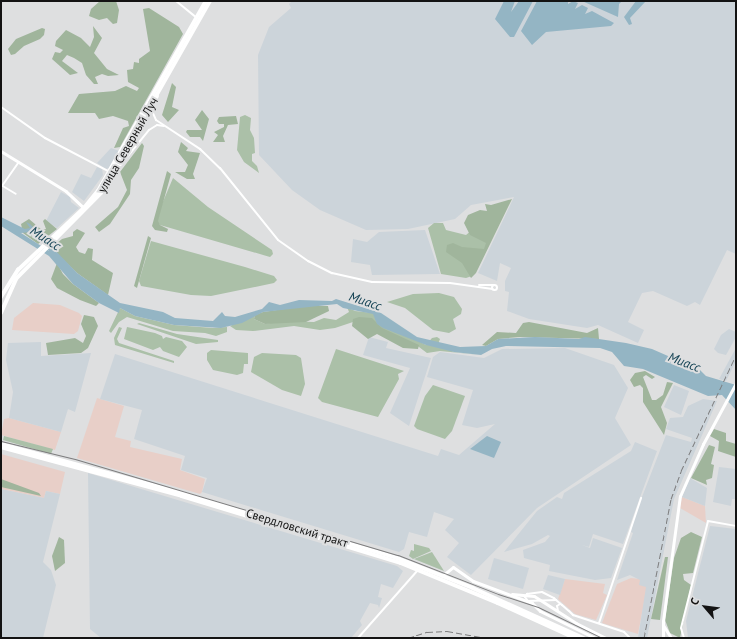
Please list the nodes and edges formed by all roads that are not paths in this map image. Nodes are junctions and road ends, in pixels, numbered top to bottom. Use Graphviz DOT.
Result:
graph roads {
  1 [pos="176,1"];
  2 [pos="206,1"];
  3 [pos="210,1"];
  4 [pos="197,18"];
  5 [pos="159,93"];
  6 [pos="1,107"];
  7 [pos="165,127"];
  8 [pos="1,151"];
  9 [pos="19,162"];
  10 [pos="112,173"];
  11 [pos="2,185"];
  12 [pos="16,194"];
  13 [pos="84,208"];
  14 [pos="54,238"];
  15 [pos="34,257"];
  16 [pos="478,285"];
  17 [pos="1,297"];
  18 [pos="1,313"];
  19 [pos="736,383"];
  20 [pos="1,444"];
  21 [pos="1,447"];
  22 [pos="641,498"];
  23 [pos="736,526"];
  24 [pos="419,568"];
  25 [pos="447,574"];
  26 [pos="442,576"];
  27 [pos="450,579"];
  28 [pos="504,593"];
  29 [pos="544,593"];
  30 [pos="527,594"];
  31 [pos="541,599"];
  32 [pos="556,600"];
  33 [pos="528,601"];
  34 [pos="562,605"];
  35 [pos="559,612"];
  36 [pos="663,621"];
  37 [pos="599,623"];
  38 [pos="567,636"];
  39 [pos="594,637"];
  40 [pos="358,638"];
  41 [pos="575,638"];
  42 [pos="583,638"];
  43 [pos="606,638"];
  44 [pos="630,638"];
  45 [pos="663,638"];
  46 [pos="671,638"];
  47 [pos="684,638"];
  1 -- 4 [label="street"];
  2 -- 4 [label="main road, улица Северный Луч"];
  3 -- 5 [label="main road, улица Северный Луч"];
  4 -- 10 [label="main road, улица Северный Луч"];
  5 -- 7 [label="street"];
  5 -- 10 [label="main road, улица Северный Луч"];
  6 -- 10 [label="street"];
  7 -- 10 [label="street"];
  7 -- 16 [label="street"];
  8 -- 9 [label="street"];
  9 -- 11 [label="street"];
  9 -- 13 [label="street"];
  10 -- 13 [label="main road, улица Северный Луч"];
  10 -- 14 [label="main road, улица Северный Луч"];
  11 -- 12 [label="street"];
  13 -- 14 [label="main road, улица Северный Луч"];
  14 -- 15 [label="main road, улица Северный Луч"];
  15 -- 17 [label="main road, улица Северный Луч"];
  15 -- 18 [label="main road, улица Северный Луч"];
  16 -- 16 [label="street"];
  19 -- 36 [label="main road"];
  20 -- 24 [label="main road, Свердловский тракт"];
  21 -- 24 [label="main road, Свердловский тракт"];
  22 -- 37 [label="street"];
  23 -- 47 [label="street"];
  24 -- 26 [label="main road, Свердловский тракт"];
  24 -- 38 [label="main road, Свердловский тракт"];
  24 -- 40 [label="street"];
  25 -- 26 [label="main road"];
  25 -- 27 [label="main road"];
  25 -- 28 [label="main road"];
  26 -- 27 [label="main road, Свердловский тракт"];
  27 -- 42 [label="main road, Свердловский тракт"];
  28 -- 30 [label="main road"];
  28 -- 33 [label="main road"];
  29 -- 30 [label="street"];
  29 -- 31 [label="street"];
  29 -- 32 [label="street"];
  30 -- 31 [label="main road"];
  30 -- 33 [label="street"];
  31 -- 32 [label="street"];
  31 -- 33 [label="street"];
  31 -- 35 [label="main road"];
  32 -- 34 [label="street"];
  33 -- 39 [label="main road"];
  34 -- 35 [label="street"];
  34 -- 37 [label="street"];
  35 -- 43 [label="main road"];
  36 -- 45 [label="main road"];
  36 -- 46 [label="main road"];
  37 -- 44 [label="street"];
  38 -- 41 [label="main road, Свердловский тракт"];
}
